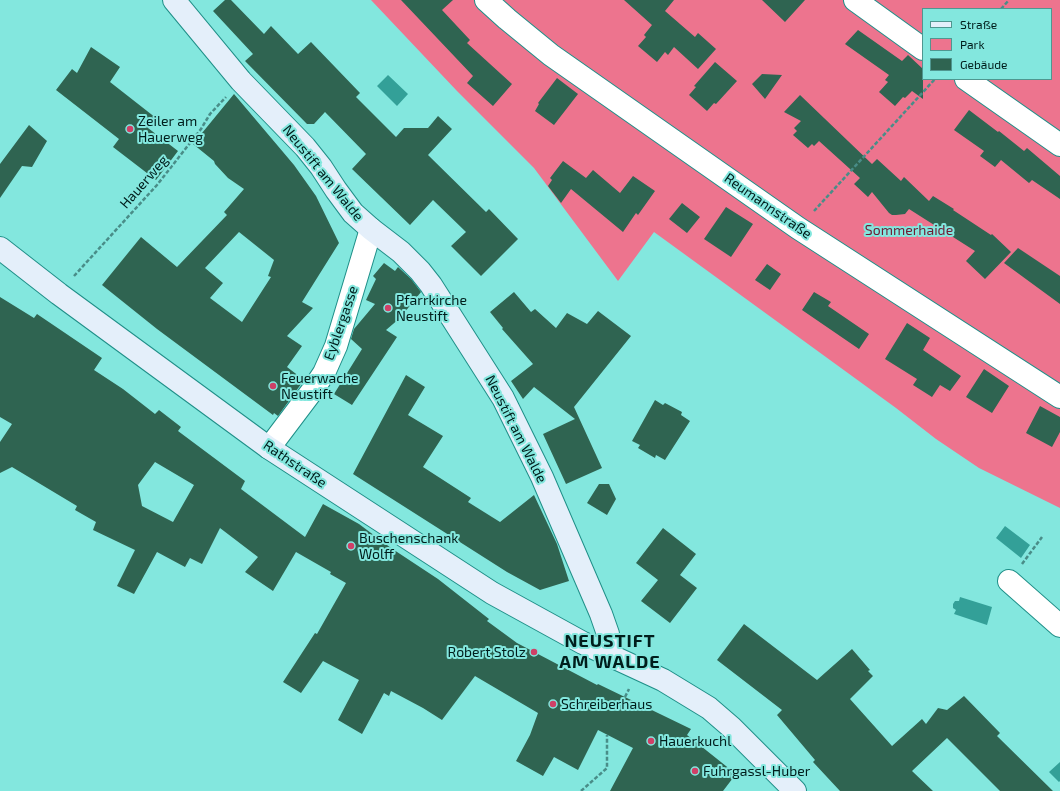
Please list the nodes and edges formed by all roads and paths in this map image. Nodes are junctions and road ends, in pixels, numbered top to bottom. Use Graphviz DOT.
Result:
graph roads {
  1 [pos="174,0"];
  2 [pos="486,0"];
  3 [pos="854,0"];
  4 [pos="1009,0"];
  5 [pos="1002,8"];
  6 [pos="922,48"];
  7 [pos="934,80"];
  8 [pos="967,80"];
  9 [pos="241,81"];
  10 [pos="1060,145"];
  11 [pos="798,228"];
  12 [pos="371,229"];
  13 [pos="0,248"];
  14 [pos="59,294"];
  15 [pos="1060,396"];
  16 [pos="269,448"];
  17 [pos="1042,537"];
  18 [pos="1009,581"];
  19 [pos="1060,626"];
  20 [pos="608,654"];
  21 [pos="607,735"];
  22 [pos="581,791"];
  23 [pos="795,791"];
  1 -- 9 [label="main road, Neustift am Walde"];
  2 -- 11 [label="street, Reumannstraße"];
  3 -- 6 [label="street"];
  4 -- 5 [label="path"];
  7 -- 11 [label="path"];
  8 -- 10 [label="street"];
  9 -- 12 [label="main road, Neustift am Walde"];
  9 -- 14 [label="path, Hauerweg"];
  11 -- 15 [label="street, Reumannstraße"];
  12 -- 16 [label="street, Eyblergasse"];
  12 -- 20 [label="main road, Neustift am Walde"];
  13 -- 14 [label="main road, Rathstraße"];
  14 -- 16 [label="main road, Rathstraße"];
  16 -- 20 [label="main road, Rathstraße"];
  17 -- 18 [label="path"];
  18 -- 19 [label="street"];
  20 -- 23 [label="main road"];
  21 -- 22 [label="path"];
}
